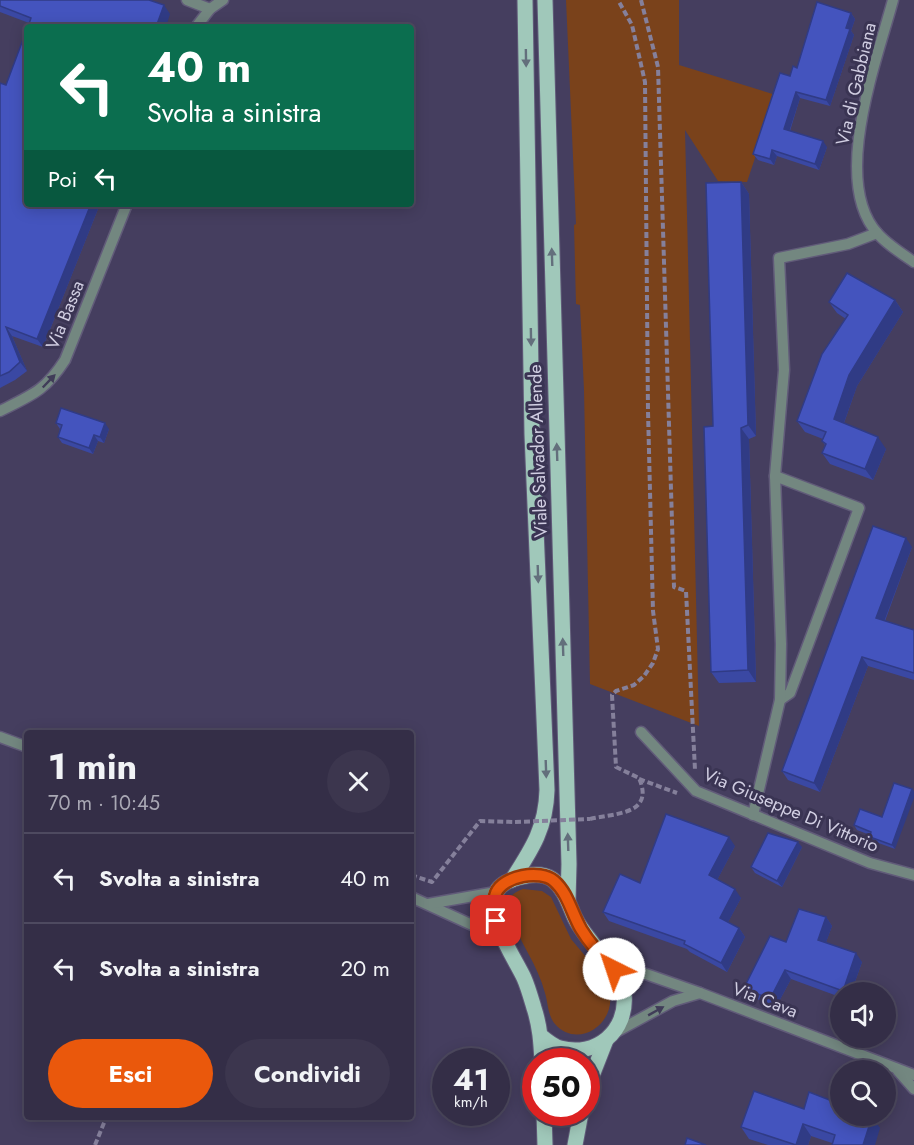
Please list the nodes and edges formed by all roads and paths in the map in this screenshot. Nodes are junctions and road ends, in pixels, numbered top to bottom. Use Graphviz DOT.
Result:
graph roads {
  1 [pos="187,0"];
  2 [pos="223,0"];
  3 [pos="525,0"];
  4 [pos="545,0"];
  5 [pos="618,0"];
  6 [pos="641,0"];
  7 [pos="893,0"];
  8 [pos="210,9"];
  9 [pos="198,24"];
  10 [pos="126,207"];
  11 [pos="877,233"];
  12 [pos="914,262"];
  13 [pos="0,411"];
  14 [pos="775,476"];
  15 [pos="780,700"];
  16 [pos="640,732"];
  17 [pos="0,737"];
  18 [pos="24,746"];
  19 [pos="696,791"];
  20 [pos="753,815"];
  21 [pos="914,875"];
  22 [pos="414,876"];
  23 [pos="512,880"];
  24 [pos="496,892"];
  25 [pos="414,898"];
  26 [pos="568,900"];
  27 [pos="428,904"];
  28 [pos="505,940"];
  29 [pos="603,958"];
  30 [pos="700,993"];
  31 [pos="541,1036"];
  32 [pos="610,1037"];
  33 [pos="541,1048"];
  34 [pos="600,1060"];
  35 [pos="873,1060"];
  36 [pos="896,1069"];
  37 [pos="914,1075"];
  38 [pos="914,1089"];
  39 [pos="105,1120"];
  40 [pos="544,1126"];
  41 [pos="579,1126"];
  42 [pos="95,1145"];
  43 [pos="545,1145"];
  44 [pos="575,1145"];
  1 -- 8 [label="street"];
  2 -- 8 [label="street"];
  3 -- 23 [label="main road, Viale Salvador Allende, one-way"];
  26 -- 4 [label="main road, Viale Salvador Allende, one-way"];
  5 -- 22 [label="path, bridge"];
  6 -- 19 [label="path"];
  7 -- 11 [label="street, Via di Gabbiana"];
  8 -- 9 [label="street"];
  13 -- 10 [label="street, Via Bassa, one-way"];
  11 -- 12 [label="street, Via di Gabbiana"];
  11 -- 14 [label="street"];
  14 -- 15 [label="street"];
  14 -- 15 [label="street"];
  15 -- 20 [label="street"];
  16 -- 19 [label="street, Via Giuseppe Di Vittorio"];
  17 -- 18 [label="street"];
  19 -- 20 [label="street, Via Giuseppe Di Vittorio"];
  20 -- 21 [label="street, Via Giuseppe Di Vittorio"];
  23 -- 24 [label="main road"];
  23 -- 26 [label="main road"];
  24 -- 27 [label="street"];
  24 -- 28 [label="main road"];
  25 -- 27 [label="street"];
  26 -- 29 [label="main road"];
  27 -- 28 [label="street"];
  28 -- 31 [label="main road"];
  29 -- 30 [label="street, Via Cava"];
  29 -- 32 [label="main road"];
  32 -- 30 [label="street, one-way"];
  30 -- 35 [label="street, Via Cava"];
  31 -- 32 [label="main road"];
  31 -- 33 [label="main road"];
  32 -- 34 [label="main road"];
  36 -- 37 [label="street, Via Cava"];
  36 -- 38 [label="street"];
  39 -- 42 [label="path"];
  40 -- 43 [label="main road"];
  41 -- 44 [label="main road"];
}
